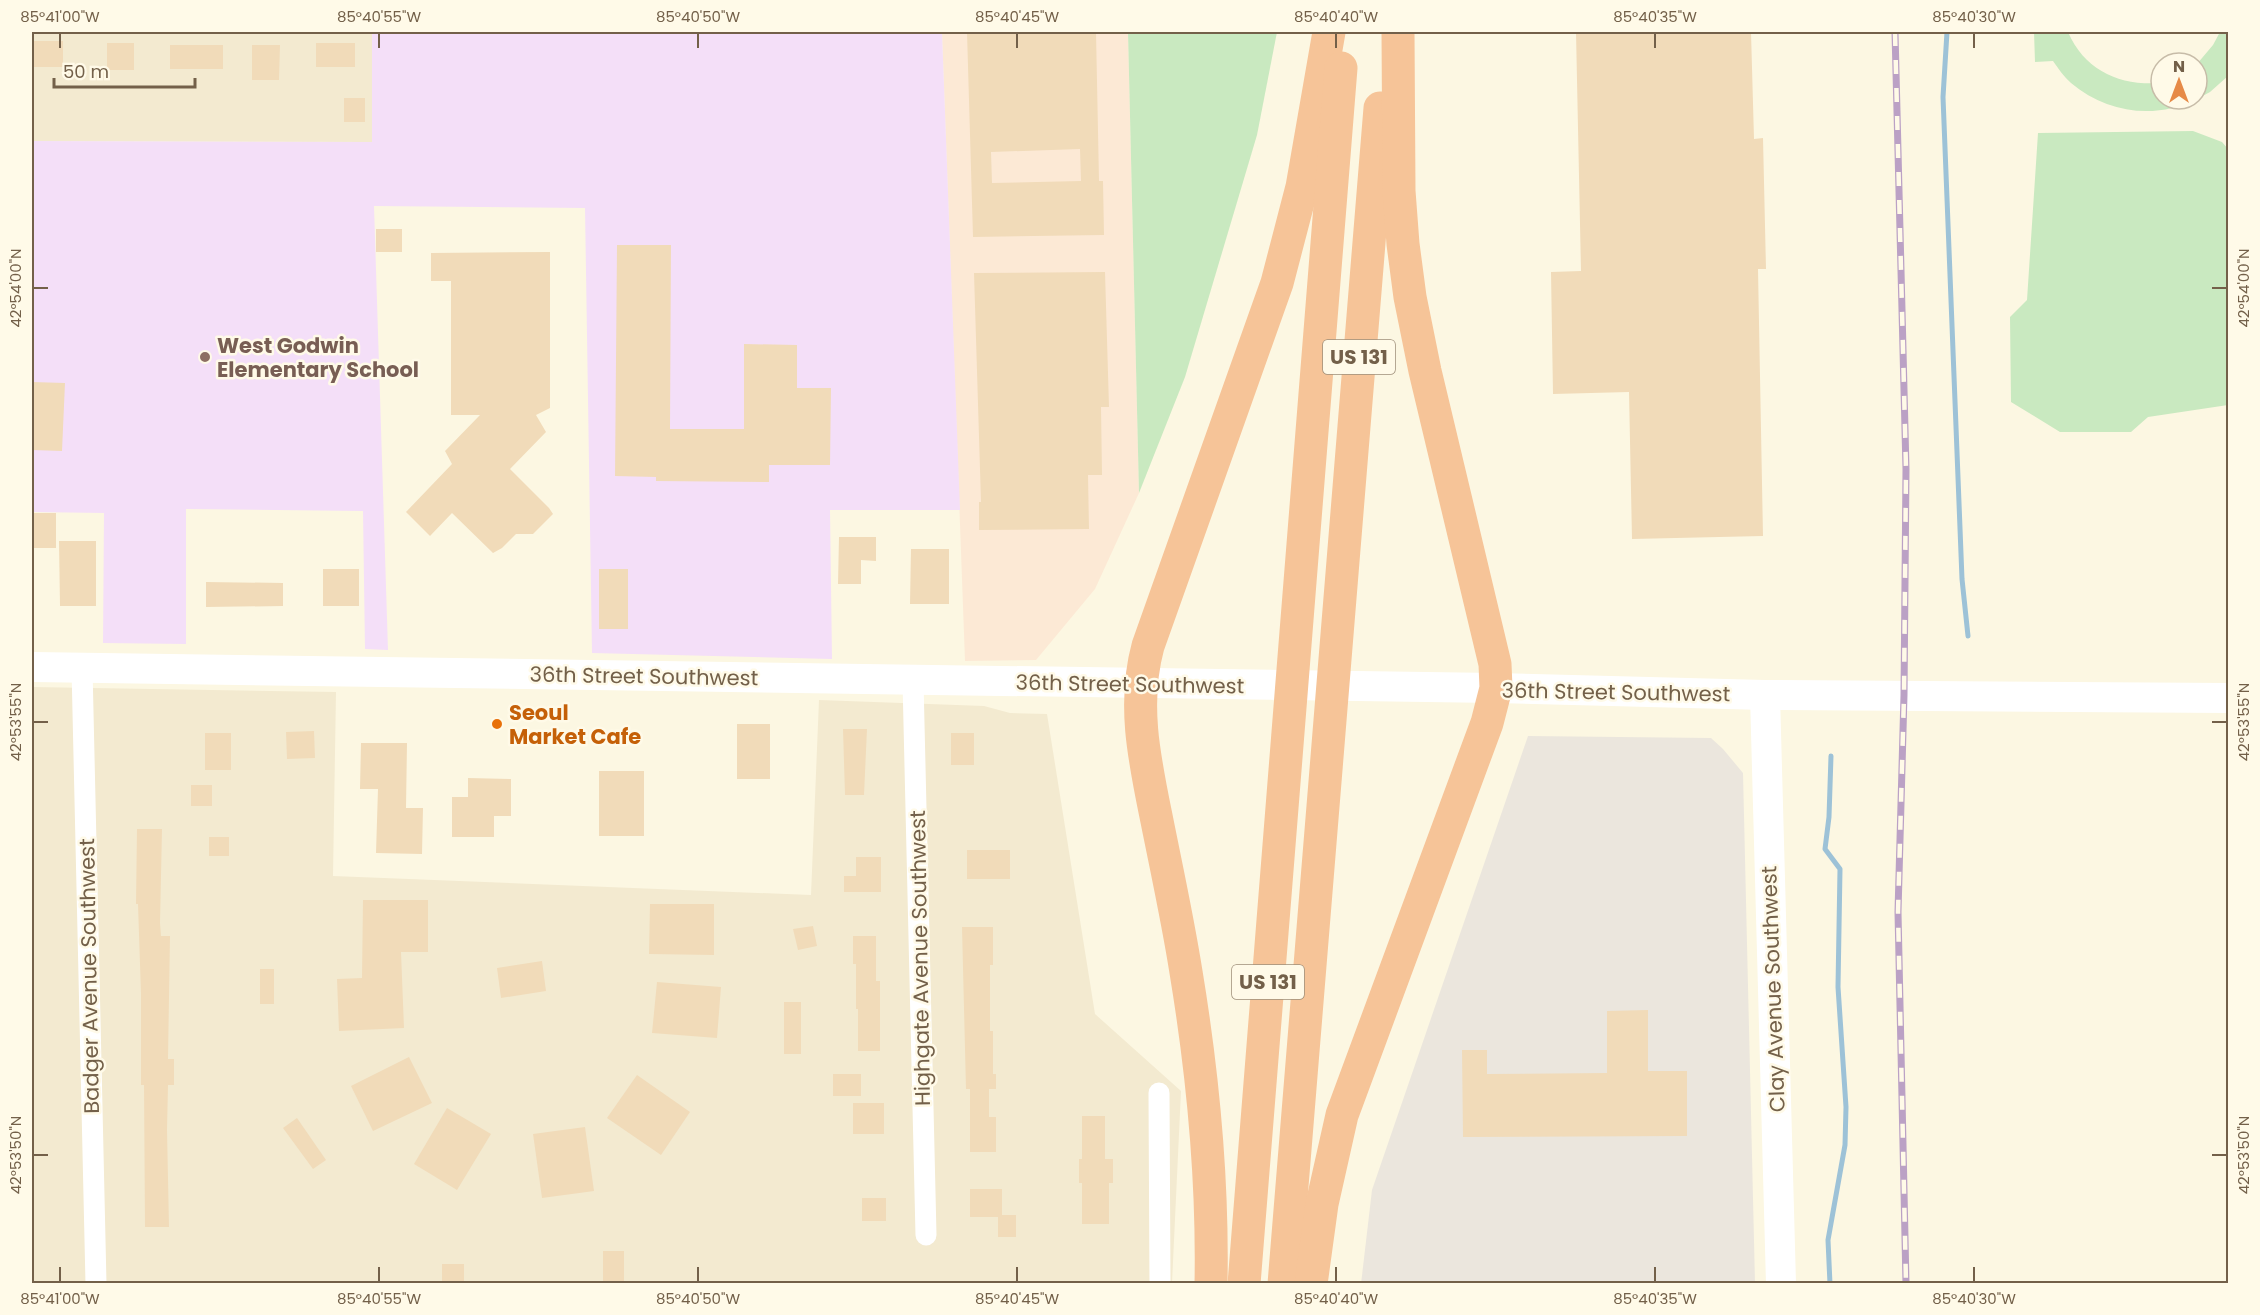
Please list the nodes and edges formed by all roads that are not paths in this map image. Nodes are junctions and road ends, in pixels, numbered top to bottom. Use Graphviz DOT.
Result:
graph roads {
  1 [pos="1329,32"];
  2 [pos="1344,32"];
  3 [pos="1386,32"];
  4 [pos="1398,32"];
  5 [pos="32,667"];
  6 [pos="82,668"];
  7 [pos="913,681"];
  8 [pos="1140,684"];
  9 [pos="1496,688"];
  10 [pos="1765,695"];
  11 [pos="2229,698"];
  12 [pos="1159,1093"];
  13 [pos="926,1234"];
  14 [pos="96,1284"];
  15 [pos="1160,1284"];
  16 [pos="1211,1284"];
  17 [pos="1244,1284"];
  18 [pos="1284,1284"];
  19 [pos="1311,1284"];
  20 [pos="1781,1284"];
  1 -- 8 [label="highway"];
  2 -- 17 [label="highway, US 131"];
  3 -- 18 [label="highway, US 131"];
  4 -- 9 [label="highway"];
  5 -- 6 [label="street, 36th Street Southwest"];
  6 -- 7 [label="street, 36th Street Southwest"];
  6 -- 14 [label="street, Badger Avenue Southwest"];
  7 -- 8 [label="street, 36th Street Southwest"];
  7 -- 13 [label="street, Highgate Avenue Southwest"];
  8 -- 9 [label="street, 36th Street Southwest"];
  8 -- 16 [label="highway"];
  9 -- 10 [label="street, 36th Street Southwest"];
  9 -- 19 [label="highway"];
  10 -- 11 [label="street, 36th Street Southwest"];
  10 -- 20 [label="street, Clay Avenue Southwest"];
  12 -- 15 [label="street"];
}
